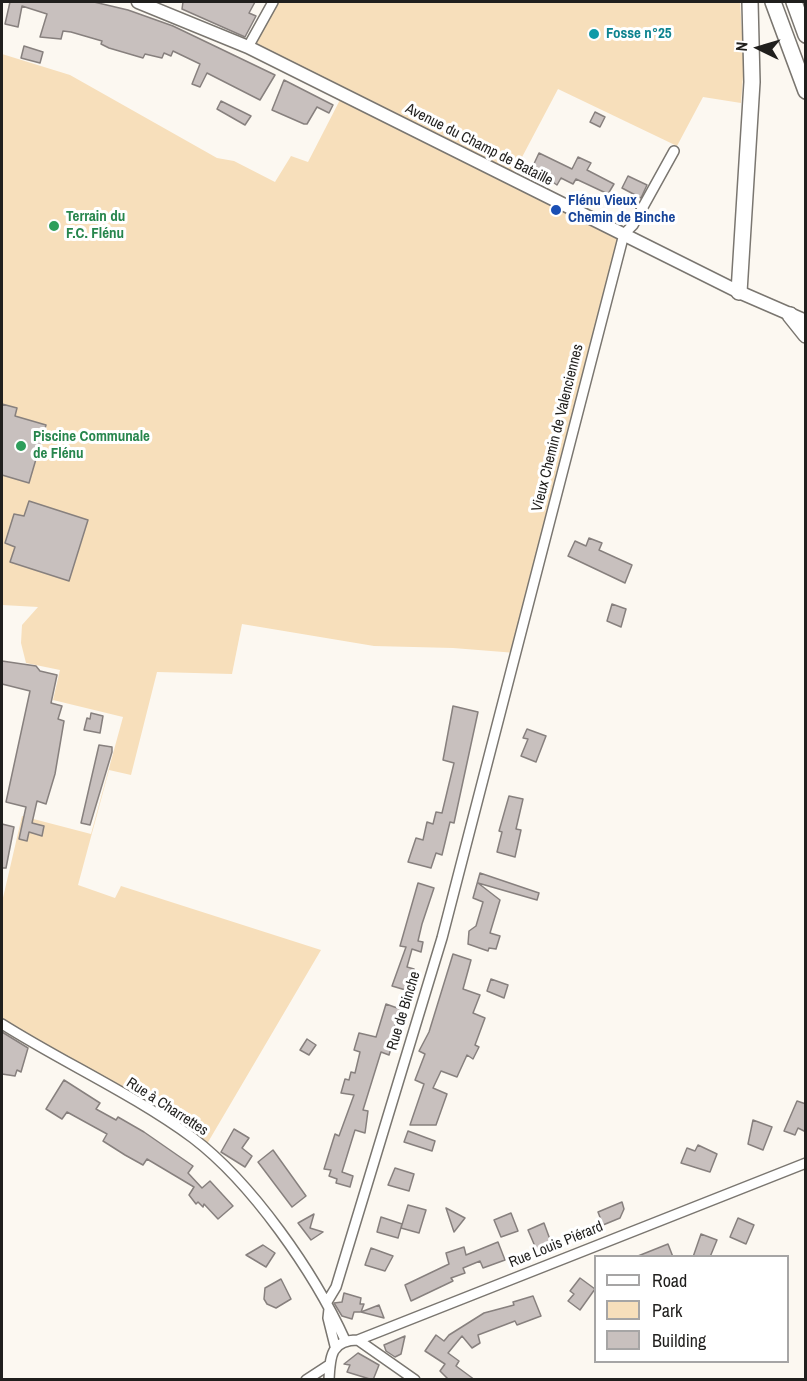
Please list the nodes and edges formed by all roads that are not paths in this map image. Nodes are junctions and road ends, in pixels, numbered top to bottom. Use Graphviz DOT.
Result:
graph roads {
  1 [pos="138,2"];
  2 [pos="273,2"];
  3 [pos="750,2"];
  4 [pos="773,2"];
  5 [pos="794,2"];
  6 [pos="806,27"];
  7 [pos="806,35"];
  8 [pos="248,47"];
  9 [pos="806,90"];
  10 [pos="674,151"];
  11 [pos="624,234"];
  12 [pos="739,292"];
  13 [pos="790,315"];
  14 [pos="806,321"];
  15 [pos="806,335"];
  16 [pos="498,725"];
  17 [pos="2,1024"];
  18 [pos="806,1163"];
  19 [pos="328,1304"];
  20 [pos="345,1340"];
  21 [pos="358,1340"];
  22 [pos="335,1346"];
  23 [pos="329,1365"];
  24 [pos="306,1380"];
  25 [pos="329,1380"];
  26 [pos="415,1380"];
  1 -- 8 [label="street, Avenue du Champ de Bataille"];
  2 -- 8 [label="street"];
  3 -- 12 [label="highway"];
  4 -- 9 [label="highway"];
  5 -- 6 [label="highway"];
  5 -- 7 [label="highway"];
  8 -- 11 [label="street, Avenue du Champ de Bataille"];
  10 -- 11 [label="street, Vieux Chemin de Valenciennes"];
  11 -- 12 [label="street, Avenue du Champ de Bataille"];
  11 -- 16 [label="street, Vieux Chemin de Valenciennes"];
  12 -- 13 [label="street, Avenue du Champ de Bataille"];
  13 -- 14 [label="street, Avenue du Champ de Bataille"];
  13 -- 15 [label="highway"];
  16 -- 19 [label="street, Rue de Binche"];
  17 -- 19 [label="street, Rue à Charrettes"];
  18 -- 21 [label="street, Rue Louis Piérard"];
  19 -- 20 [label="street, Rue à Charrettes"];
  19 -- 22 [label="street"];
  20 -- 21 [label="street, Rue Louis Piérard"];
  20 -- 22 [label="street"];
  21 -- 26 [label="street"];
  22 -- 23 [label="street"];
  23 -- 24 [label="street"];
  23 -- 25 [label="street"];
}
